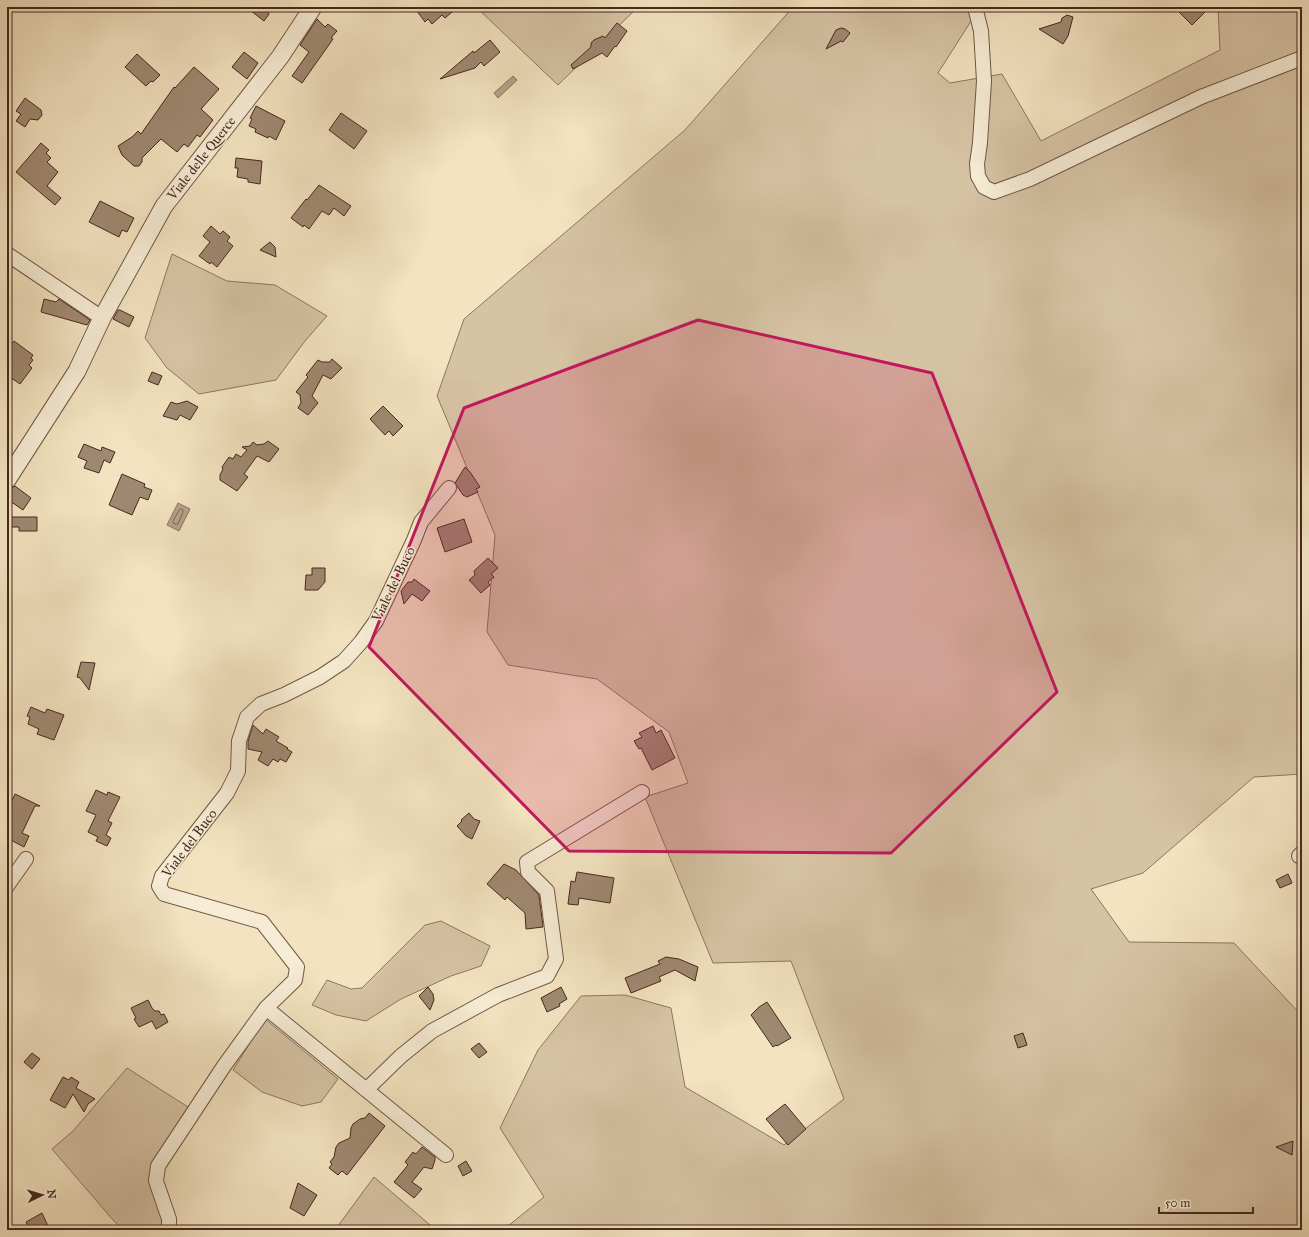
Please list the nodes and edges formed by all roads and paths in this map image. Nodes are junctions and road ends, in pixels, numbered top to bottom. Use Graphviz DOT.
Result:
graph roads {
  1 [pos="313,7"];
  2 [pos="975,7"];
  3 [pos="1302,58"];
  4 [pos="7,254"];
  5 [pos="102,318"];
  6 [pos="7,480"];
  7 [pos="448,488"];
  8 [pos="642,792"];
  9 [pos="26,859"];
  10 [pos="7,886"];
  11 [pos="266,1008"];
  12 [pos="366,1090"];
  13 [pos="446,1155"];
  14 [pos="169,1230"];
  1 -- 5 [label="street, Viale delle Querce"];
  2 -- 3 [label="street"];
  4 -- 5 [label="street"];
  5 -- 6 [label="street, Viale delle Querce"];
  7 -- 11 [label="street, Viale del Buco"];
  8 -- 12 [label="street"];
  9 -- 10 [label="street"];
  11 -- 12 [label="street"];
  11 -- 14 [label="street, Viale del Buco"];
  12 -- 13 [label="street"];
}
